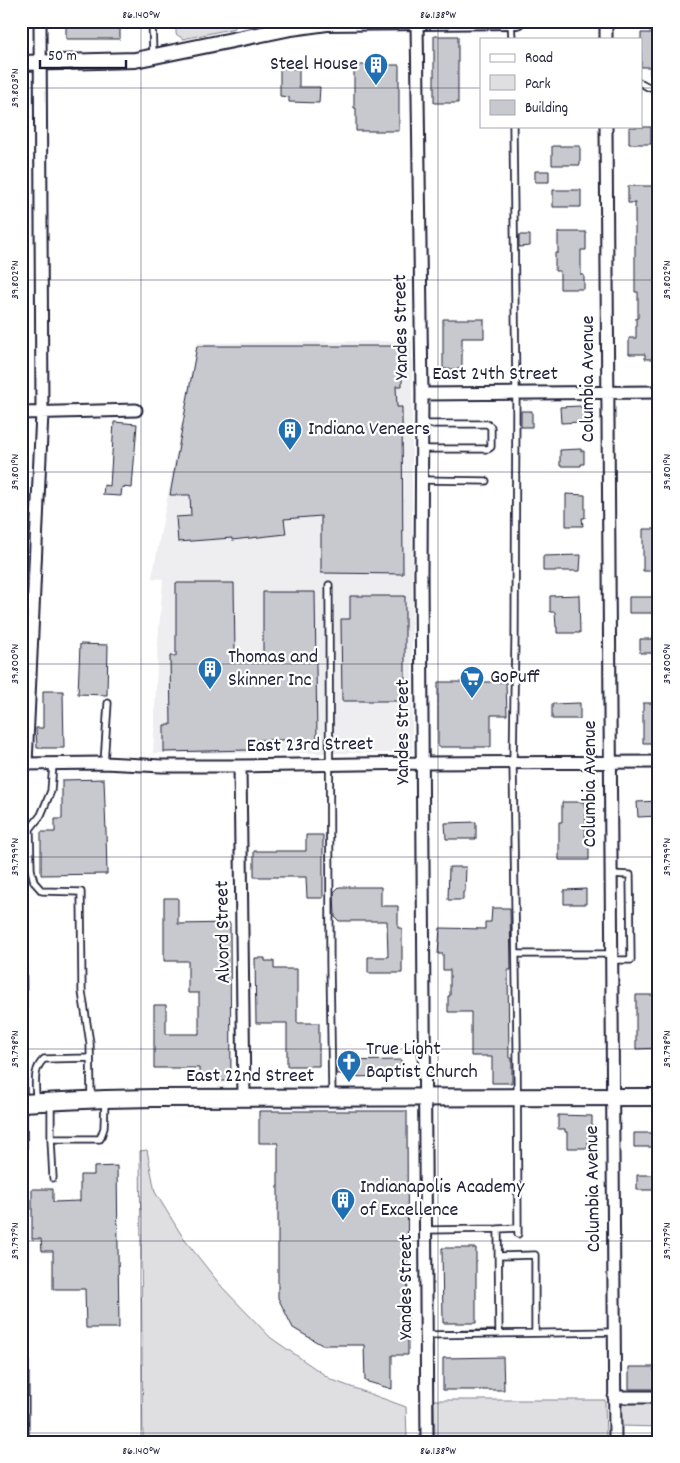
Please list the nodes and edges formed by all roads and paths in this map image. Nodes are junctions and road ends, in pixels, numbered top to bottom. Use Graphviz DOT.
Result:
graph roads {
  1 [pos="40,21"];
  2 [pos="152,21"];
  3 [pos="511,21"];
  4 [pos="517,21"];
  5 [pos="606,21"];
  6 [pos="417,22"];
  7 [pos="512,38"];
  8 [pos="606,38"];
  9 [pos="153,57"];
  10 [pos="21,63"];
  11 [pos="41,63"];
  12 [pos="642,84"];
  13 [pos="659,87"];
  14 [pos="513,128"];
  15 [pos="606,128"];
  16 [pos="608,392"];
  17 [pos="659,392"];
  18 [pos="516,393"];
  19 [pos="422,394"];
  20 [pos="136,410"];
  21 [pos="42,412"];
  22 [pos="21,413"];
  23 [pos="422,424"];
  24 [pos="422,449"];
  25 [pos="422,480"];
  26 [pos="486,480"];
  27 [pos="330,584"];
  28 [pos="108,702"];
  29 [pos="610,762"];
  30 [pos="659,762"];
  31 [pos="422,763"];
  32 [pos="513,763"];
  33 [pos="52,764"];
  34 [pos="104,764"];
  35 [pos="330,764"];
  36 [pos="23,766"];
  37 [pos="240,766"];
  38 [pos="610,874"];
  39 [pos="516,954"];
  40 [pos="611,957"];
  41 [pos="90,1058"];
  42 [pos="612,1097"];
  43 [pos="659,1097"];
  44 [pos="244,1098"];
  45 [pos="332,1098"];
  46 [pos="424,1098"];
  47 [pos="517,1098"];
  48 [pos="98,1099"];
  49 [pos="33,1103"];
  50 [pos="51,1139"];
  51 [pos="53,1178"];
  52 [pos="498,1229"];
  53 [pos="426,1230"];
  54 [pos="499,1256"];
  55 [pos="614,1332"];
  56 [pos="534,1333"];
  57 [pos="499,1334"];
  58 [pos="426,1335"];
  59 [pos="614,1397"];
  60 [pos="659,1397"];
  61 [pos="25,1442"];
  62 [pos="427,1442"];
  63 [pos="615,1442"];
  1 -- 11 [label="street"];
  2 -- 9 [label="lane"];
  3 -- 4 [label="street"];
  3 -- 6 [label="street"];
  3 -- 7 [label="lane"];
  5 -- 8 [label="street"];
  6 -- 9 [label="street"];
  6 -- 19 [label="street, Yandes Street"];
  9 -- 11 [label="street"];
  10 -- 11 [label="street"];
  11 -- 21 [label="street"];
  12 -- 13 [label="lane"];
  14 -- 18 [label="lane"];
  15 -- 16 [label="street, Columbia Avenue"];
  16 -- 17 [label="street, East 24th Street"];
  16 -- 18 [label="street, East 24th Street"];
  16 -- 29 [label="street, Columbia Avenue"];
  18 -- 19 [label="street, East 24th Street"];
  18 -- 32 [label="lane"];
  19 -- 23 [label="street, Yandes Street"];
  20 -- 21 [label="street"];
  21 -- 22 [label="street"];
  21 -- 36 [label="street"];
  23 -- 24 [label="street, Yandes Street"];
  23 -- 24 [label="lane"];
  24 -- 25 [label="street, Yandes Street"];
  25 -- 26 [label="lane"];
  25 -- 31 [label="street, Yandes Street"];
  27 -- 35 [label="lane"];
  28 -- 34 [label="lane"];
  29 -- 30 [label="street, East 23rd Street"];
  29 -- 32 [label="street, East 23rd Street"];
  29 -- 38 [label="street, Columbia Avenue"];
  31 -- 32 [label="street, East 23rd Street"];
  31 -- 35 [label="street, East 23rd Street"];
  31 -- 46 [label="street, Yandes Street"];
  32 -- 39 [label="lane"];
  33 -- 34 [label="street, East 23rd Street"];
  33 -- 36 [label="street, East 23rd Street"];
  33 -- 41 [label="lane"];
  34 -- 37 [label="street, East 23rd Street"];
  35 -- 37 [label="street, East 23rd Street"];
  35 -- 45 [label="lane"];
  36 -- 49 [label="lane"];
  37 -- 44 [label="street, Alvord Street"];
  38 -- 40 [label="street, Columbia Avenue"];
  38 -- 40 [label="lane"];
  39 -- 40 [label="lane"];
  39 -- 47 [label="lane"];
  40 -- 42 [label="street, Columbia Avenue"];
  41 -- 48 [label="lane"];
  41 -- 49 [label="lane"];
  42 -- 43 [label="main road, East 22nd Street"];
  42 -- 47 [label="main road, East 22nd Street"];
  42 -- 55 [label="street, Columbia Avenue"];
  44 -- 45 [label="main road, East 22nd Street"];
  44 -- 48 [label="main road, East 22nd Street"];
  45 -- 46 [label="main road, East 22nd Street"];
  46 -- 47 [label="main road, East 22nd Street"];
  46 -- 53 [label="street, Yandes Street"];
  47 -- 52 [label="lane"];
  48 -- 49 [label="main road, East 22nd Street"];
  48 -- 50 [label="lane"];
  49 -- 50 [label="lane"];
  49 -- 61 [label="lane"];
  50 -- 51 [label="lane"];
  52 -- 53 [label="lane"];
  52 -- 54 [label="lane"];
  53 -- 58 [label="street, Yandes Street"];
  54 -- 56 [label="lane"];
  54 -- 57 [label="lane"];
  55 -- 56 [label="lane"];
  55 -- 59 [label="street, Columbia Avenue"];
  56 -- 57 [label="lane"];
  57 -- 58 [label="lane"];
  58 -- 62 [label="street, Yandes Street"];
  59 -- 60 [label="street"];
  59 -- 63 [label="street, Columbia Avenue"];
}
